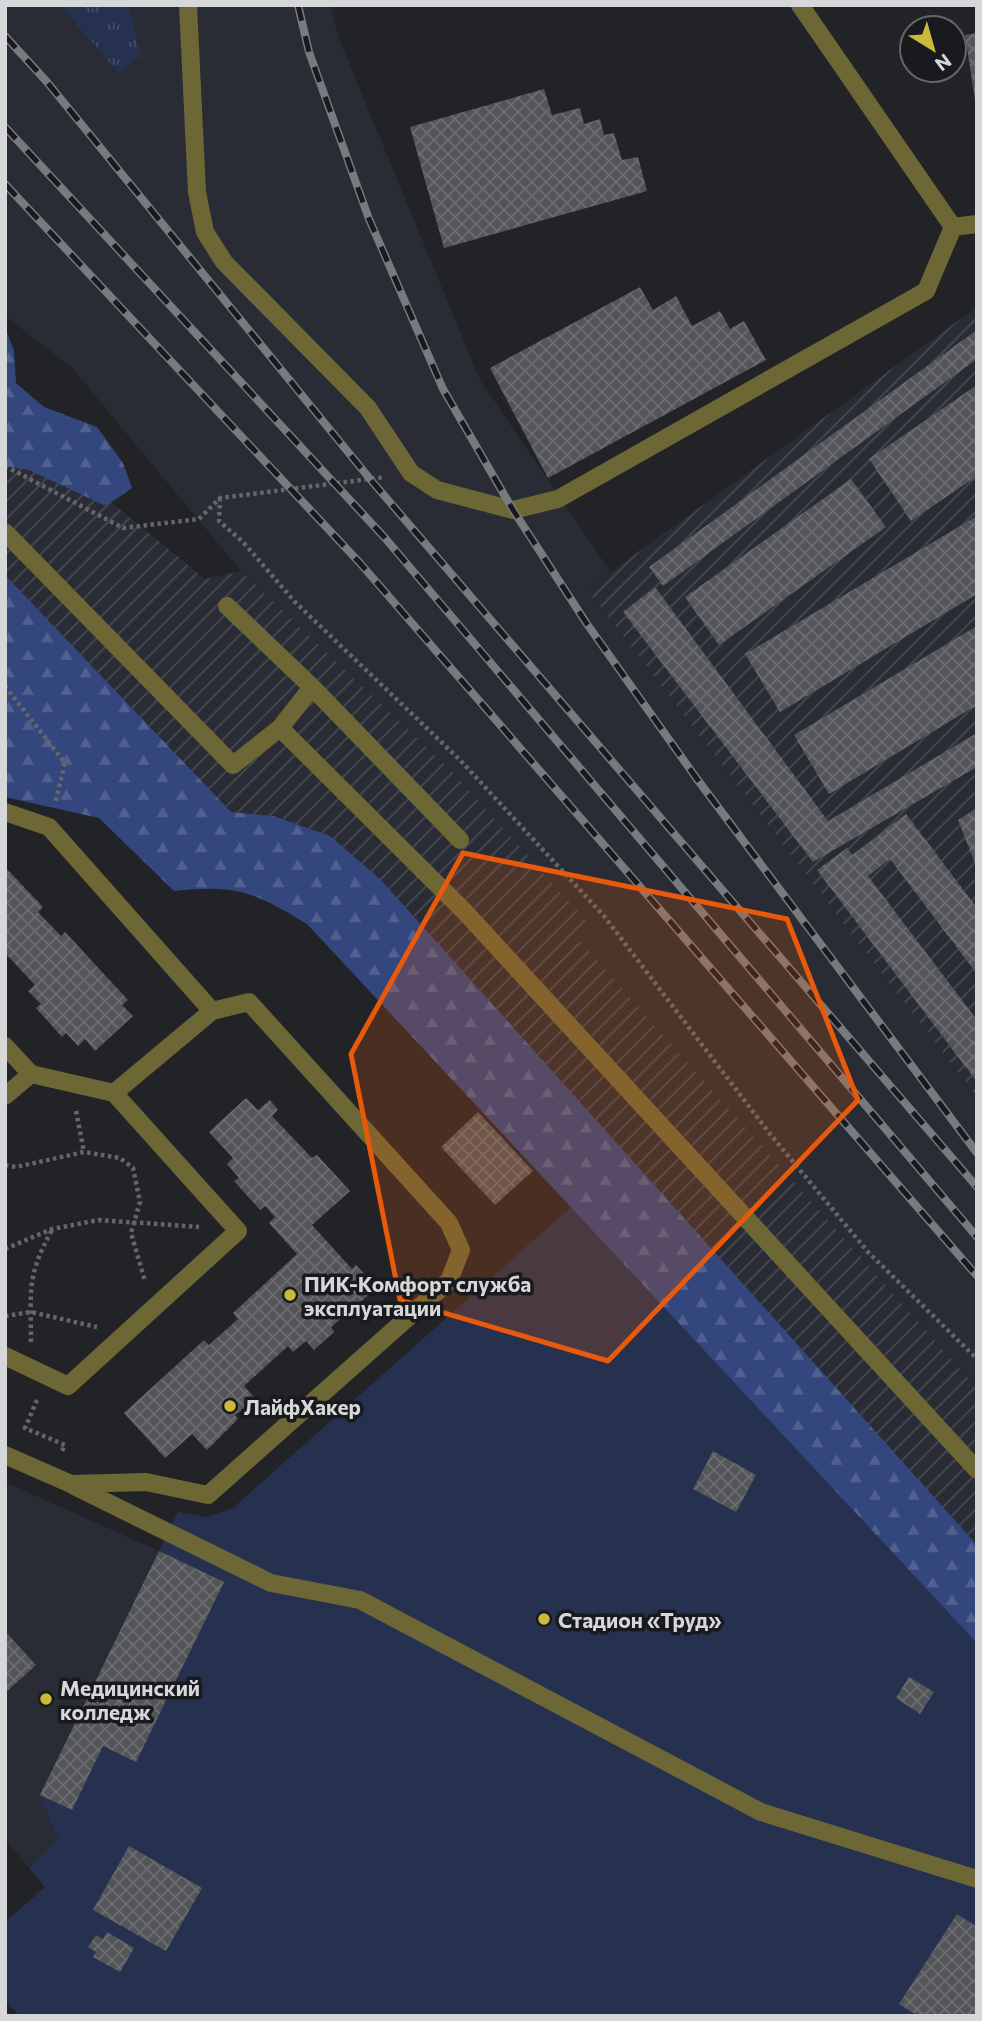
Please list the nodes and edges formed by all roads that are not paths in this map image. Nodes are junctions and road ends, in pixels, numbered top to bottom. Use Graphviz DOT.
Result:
graph roads {
  1 [pos="188,5"];
  2 [pos="800,5"];
  3 [pos="977,224"];
  4 [pos="953,227"];
  5 [pos="5,532"];
  6 [pos="227,606"];
  7 [pos="312,687"];
  8 [pos="280,728"];
  9 [pos="5,812"];
  10 [pos="460,840"];
  11 [pos="212,1011"];
  12 [pos="5,1046"];
  13 [pos="31,1074"];
  14 [pos="114,1093"];
  15 [pos="5,1096"];
  16 [pos="5,1356"];
  17 [pos="5,1455"];
  18 [pos="977,1470"];
  19 [pos="71,1485"];
  20 [pos="977,1879"];
  1 -- 4 [label="lane"];
  2 -- 4 [label="lane"];
  3 -- 4 [label="lane"];
  5 -- 8 [label="lane"];
  6 -- 7 [label="lane"];
  7 -- 8 [label="lane"];
  7 -- 10 [label="lane"];
  8 -- 18 [label="lane"];
  9 -- 11 [label="lane"];
  11 -- 14 [label="lane"];
  11 -- 19 [label="lane"];
  12 -- 13 [label="lane"];
  13 -- 14 [label="lane"];
  13 -- 15 [label="lane"];
  14 -- 16 [label="lane"];
  17 -- 19 [label="lane"];
  19 -- 20 [label="lane"];
}
